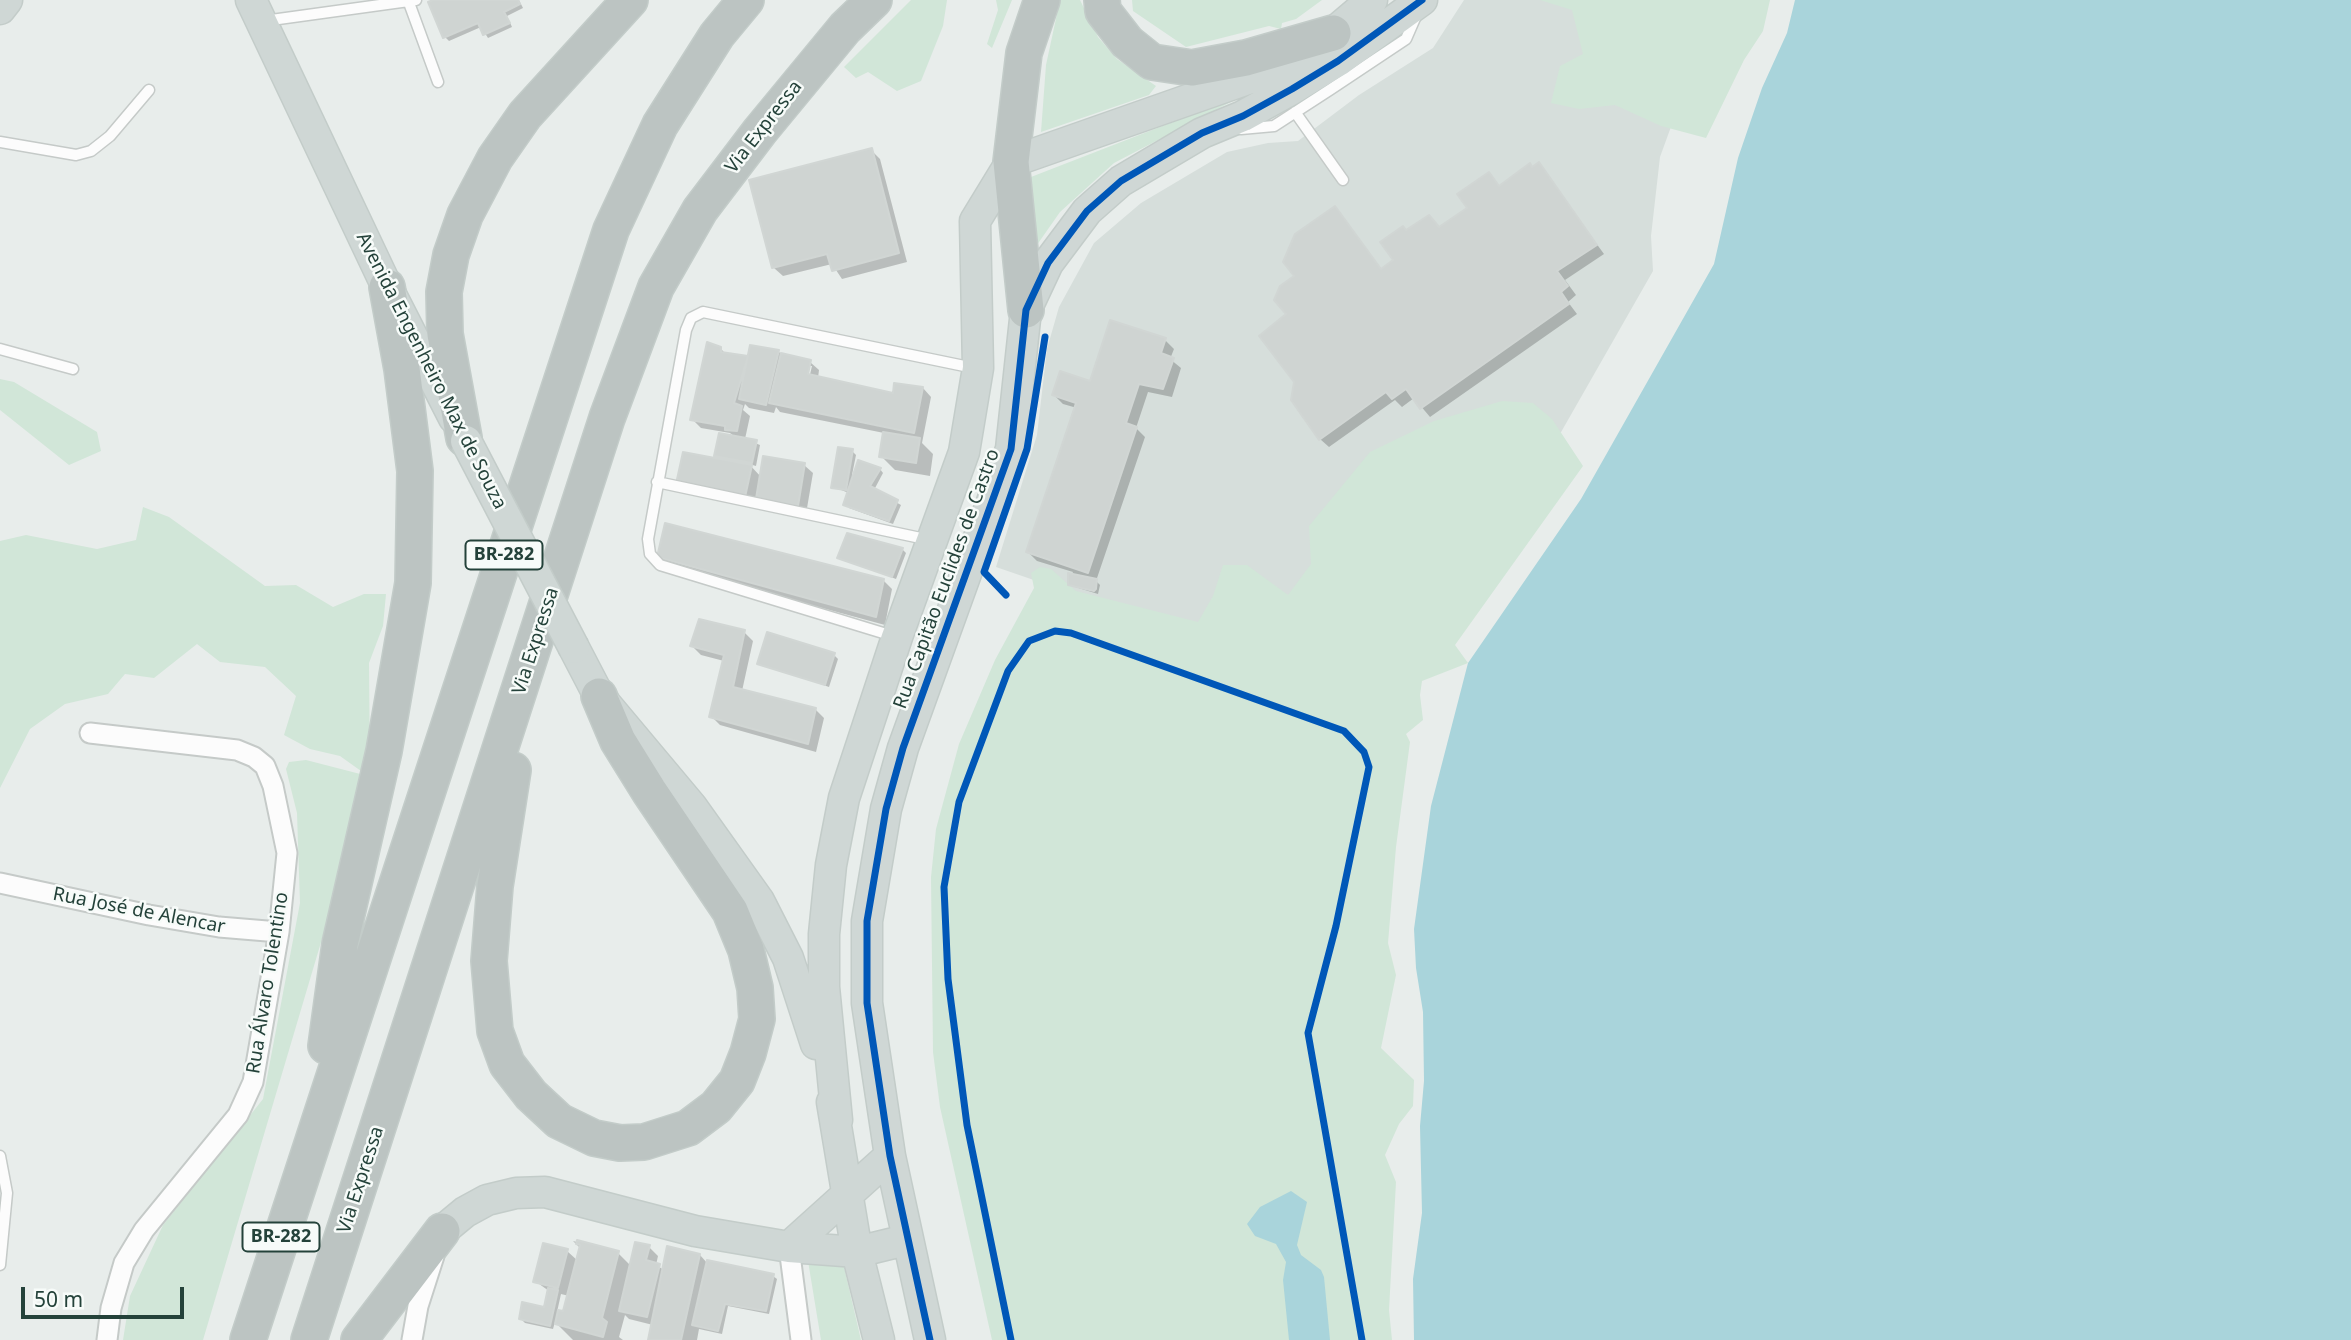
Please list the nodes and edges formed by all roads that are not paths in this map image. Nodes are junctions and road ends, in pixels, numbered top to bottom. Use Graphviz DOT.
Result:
graph roads {
  1 [pos="7,0"];
  2 [pos="630,0"];
  3 [pos="746,0"];
  4 [pos="874,0"];
  5 [pos="1042,0"];
  6 [pos="1102,0"];
  7 [pos="1372,0"];
  8 [pos="1422,0"];
  9 [pos="411,1"];
  10 [pos="251,7"];
  11 [pos="0,9"];
  12 [pos="1333,33"];
  13 [pos="438,82"];
  14 [pos="149,90"];
  15 [pos="1295,112"];
  16 [pos="1202,133"];
  17 [pos="0,142"];
  18 [pos="1011,163"];
  19 [pos="1343,180"];
  20 [pos="387,287"];
  21 [pos="1026,310"];
  22 [pos="0,349"];
  23 [pos="73,369"];
  24 [pos="978,369"];
  25 [pos="465,439"];
  26 [pos="657,482"];
  27 [pos="574,526"];
  28 [pos="930,540"];
  29 [pos="897,637"];
  30 [pos="599,696"];
  31 [pos="90,733"];
  32 [pos="0,883"];
  33 [pos="279,932"];
  34 [pos="837,1120"];
  35 [pos="314,1134"];
  36 [pos="0,1156"];
  37 [pos="890,1156"];
  38 [pos="846,1196"];
  39 [pos="442,1231"];
  40 [pos="906,1240"];
  41 [pos="789,1247"];
  42 [pos="857,1252"];
  43 [pos="0,1265"];
  44 [pos="107,1340"];
  45 [pos="248,1340"];
  46 [pos="309,1340"];
  47 [pos="359,1340"];
  48 [pos="412,1340"];
  49 [pos="801,1340"];
  50 [pos="879,1340"];
  51 [pos="930,1340"];
  1 -- 11 [label="main road"];
  2 -- 25 [label="highway"];
  3 -- 35 [label="highway, BR-282"];
  4 -- 27 [label="highway, Via Expressa / BR-282"];
  5 -- 18 [label="highway"];
  6 -- 12 [label="highway"];
  7 -- 12 [label="main road"];
  8 -- 15 [label="lane"];
  8 -- 16 [label="main road, Rua Capitão Euclides de Castro"];
  9 -- 10 [label="lane"];
  9 -- 13 [label="lane"];
  10 -- 20 [label="main road, Avenida Engenheiro Max de Souza"];
  12 -- 18 [label="main road"];
  14 -- 17 [label="lane"];
  15 -- 16 [label="lane"];
  15 -- 19 [label="lane"];
  16 -- 21 [label="main road, Rua Capitão Euclides de Castro"];
  18 -- 21 [label="highway"];
  18 -- 24 [label="main road, Rua Capitão Euclides de Castro"];
  20 -- 25 [label="main road, Avenida Engenheiro Max de Souza"];
  20 -- 35 [label="highway"];
  21 -- 37 [label="main road, Rua Capitão Euclides de Castro"];
  22 -- 23 [label="lane"];
  24 -- 26 [label="lane"];
  24 -- 28 [label="main road, Rua Capitão Euclides de Castro"];
  25 -- 30 [label="main road, Avenida Engenheiro Max de Souza, bridge"];
  26 -- 28 [label="lane"];
  26 -- 29 [label="lane"];
  27 -- 30 [label="highway"];
  27 -- 46 [label="highway, Via Expressa / BR-282"];
  28 -- 29 [label="main road, Rua Capitão Euclides de Castro"];
  29 -- 34 [label="main road, Rua Capitão Euclides de Castro"];
  30 -- 34 [label="main road, Avenida Engenheiro Max de Souza"];
  31 -- 33 [label="street, Rua Álvaro Tolentino"];
  32 -- 33 [label="street, Rua José de Alencar"];
  33 -- 44 [label="street, Rua Álvaro Tolentino"];
  34 -- 38 [label="main road, Avenida Engenheiro Max de Souza"];
  35 -- 45 [label="highway, BR-282"];
  36 -- 43 [label="lane"];
  37 -- 38 [label="main road"];
  37 -- 40 [label="main road, Rua Capitão Euclides de Castro"];
  38 -- 41 [label="main road"];
  38 -- 42 [label="main road, Avenida Engenheiro Max de Souza"];
  39 -- 41 [label="main road"];
  39 -- 47 [label="highway"];
  39 -- 48 [label="street"];
  40 -- 42 [label="main road"];
  40 -- 51 [label="main road"];
  41 -- 42 [label="main road"];
  41 -- 49 [label="street"];
  42 -- 50 [label="main road, Avenida Engenheiro Max de Souza"];
}
